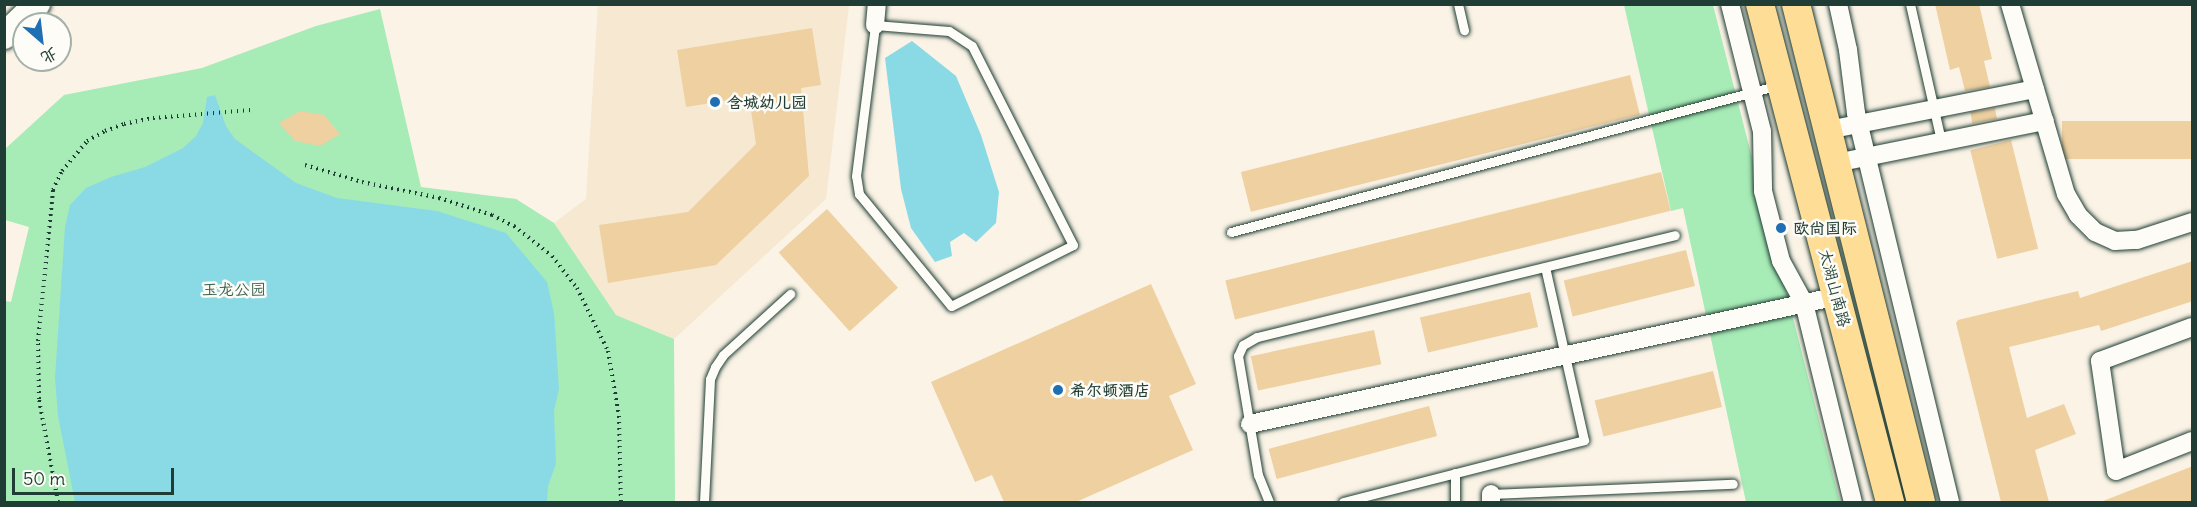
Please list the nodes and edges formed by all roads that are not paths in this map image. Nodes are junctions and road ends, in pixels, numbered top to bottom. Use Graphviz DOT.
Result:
graph roads {
  1 [pos="38,4"];
  2 [pos="877,4"];
  3 [pos="1458,4"];
  4 [pos="1730,4"];
  5 [pos="1760,4"];
  6 [pos="1796,4"];
  7 [pos="1838,4"];
  8 [pos="1910,4"];
  9 [pos="2010,4"];
  10 [pos="875,25"];
  11 [pos="1464,30"];
  12 [pos="4,36"];
  13 [pos="1781,84"];
  14 [pos="2035,88"];
  15 [pos="1752,92"];
  16 [pos="1934,108"];
  17 [pos="2045,121"];
  18 [pos="1858,124"];
  19 [pos="1828,130"];
  20 [pos="1941,140"];
  21 [pos="1866,156"];
  22 [pos="1836,163"];
  23 [pos="2193,222"];
  24 [pos="1231,232"];
  25 [pos="1675,235"];
  26 [pos="1545,267"];
  27 [pos="790,294"];
  28 [pos="1838,296"];
  29 [pos="1804,303"];
  30 [pos="2193,327"];
  31 [pos="1565,355"];
  32 [pos="1250,424"];
  33 [pos="2193,441"];
  34 [pos="1455,473"];
  35 [pos="1733,484"];
  36 [pos="1491,498"];
  37 [pos="704,502"];
  38 [pos="1269,502"];
  39 [pos="1343,502"];
  40 [pos="1455,502"];
  41 [pos="1854,502"];
  42 [pos="1890,502"];
  43 [pos="1921,502"];
  44 [pos="1950,502"];
  1 -- 12 [label="main road"];
  2 -- 10 [label="street"];
  3 -- 11 [label="lane"];
  4 -- 15 [label="street"];
  5 -- 13 [label="main road, 太湖山南路"];
  6 -- 19 [label="main road, 太湖山南路"];
  7 -- 18 [label="street"];
  8 -- 16 [label="lane"];
  9 -- 14 [label="street"];
  10 -- 10 [label="lane"];
  13 -- 15 [label="lane"];
  13 -- 28 [label="main road, 太湖山南路"];
  14 -- 16 [label="street"];
  14 -- 17 [label="street"];
  15 -- 24 [label="lane"];
  15 -- 29 [label="street"];
  16 -- 18 [label="street"];
  16 -- 20 [label="lane"];
  17 -- 20 [label="street"];
  17 -- 23 [label="street"];
  18 -- 19 [label="street"];
  18 -- 21 [label="street"];
  19 -- 22 [label="main road, 太湖山南路"];
  20 -- 21 [label="street"];
  21 -- 22 [label="street"];
  21 -- 44 [label="street"];
  22 -- 43 [label="main road, 太湖山南路"];
  25 -- 26 [label="lane"];
  26 -- 31 [label="lane"];
  26 -- 32 [label="lane"];
  27 -- 37 [label="lane"];
  28 -- 29 [label="street"];
  28 -- 42 [label="main road, 太湖山南路"];
  29 -- 31 [label="street"];
  29 -- 41 [label="street"];
  30 -- 33 [label="street"];
  31 -- 32 [label="street"];
  31 -- 34 [label="lane"];
  32 -- 38 [label="lane"];
  34 -- 39 [label="lane"];
  34 -- 40 [label="lane"];
  35 -- 36 [label="lane"];
}
